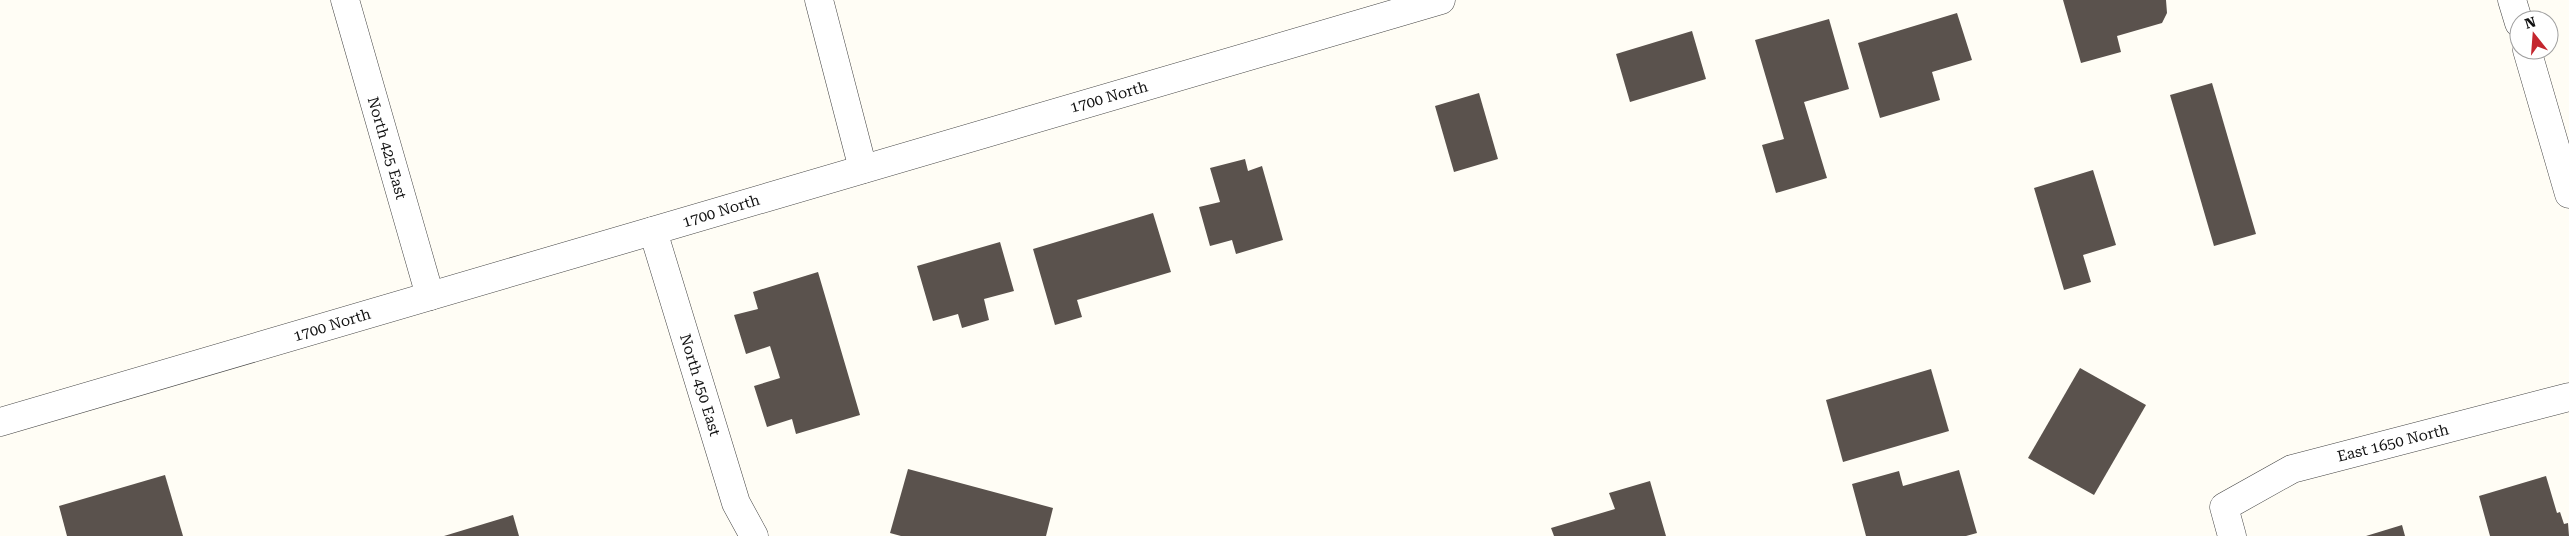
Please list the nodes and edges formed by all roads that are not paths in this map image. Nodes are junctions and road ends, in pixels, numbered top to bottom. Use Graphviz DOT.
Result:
graph roads {
  1 [pos="345,0"];
  2 [pos="818,0"];
  3 [pos="1441,0"];
  4 [pos="2530,60"];
  5 [pos="863,169"];
  6 [pos="2569,194"];
  7 [pos="653,231"];
  8 [pos="430,296"];
  9 [pos="2569,397"];
  10 [pos="0,422"];
  11 [pos="754,536"];
  12 [pos="2232,536"];
  1 -- 8 [label="street, North 425 East"];
  2 -- 5 [label="street"];
  3 -- 5 [label="street, 1700 North"];
  4 -- 6 [label="street"];
  5 -- 7 [label="street, 1700 North"];
  7 -- 8 [label="street, 1700 North"];
  7 -- 11 [label="street, North 450 East"];
  8 -- 10 [label="street, 1700 North"];
  9 -- 12 [label="street, East 1650 North"];
}
